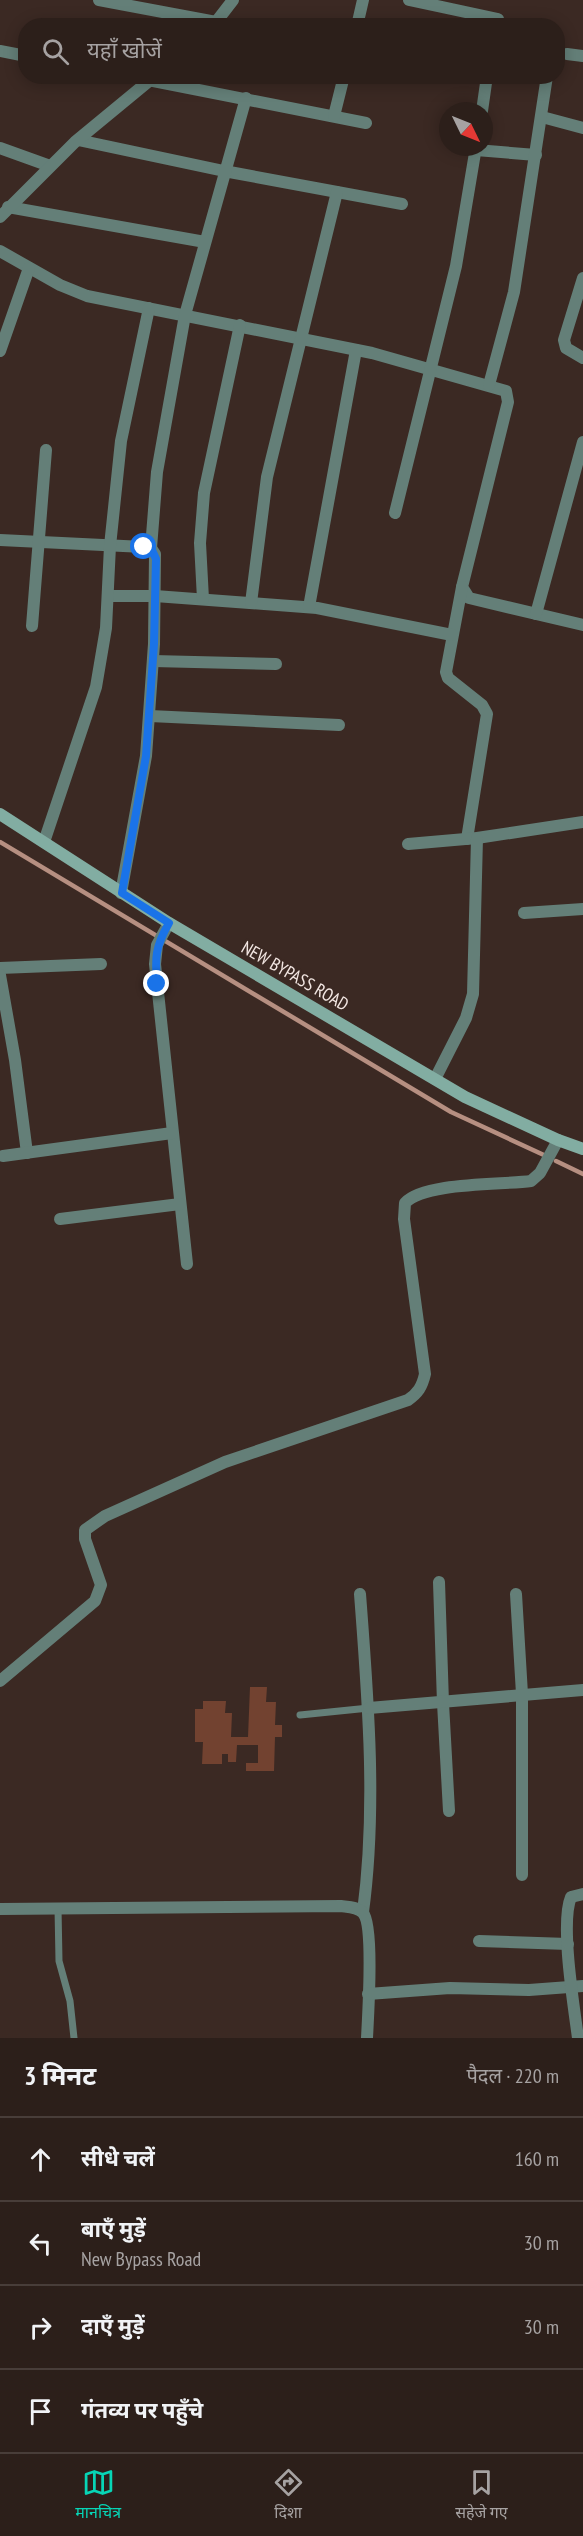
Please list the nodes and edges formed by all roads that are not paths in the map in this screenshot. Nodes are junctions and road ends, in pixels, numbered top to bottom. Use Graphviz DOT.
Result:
graph roads {
  1 [pos="99,0"];
  2 [pos="233,0"];
  3 [pos="363,0"];
  4 [pos="409,0"];
  5 [pos="185,18"];
  6 [pos="219,18"];
  7 [pos="359,18"];
  8 [pos="493,18"];
  9 [pos="0,51"];
  10 [pos="18,54"];
  11 [pos="567,54"];
  12 [pos="583,56"];
  13 [pos="146,84"];
  14 [pos="177,84"];
  15 [pos="342,84"];
  16 [pos="486,84"];
  17 [pos="546,84"];
  18 [pos="246,98"];
  19 [pos="483,102"];
  20 [pos="334,116"];
  21 [pos="542,117"];
  22 [pos="366,123"];
  23 [pos="583,128"];
  24 [pos="78,140"];
  25 [pos="0,148"];
  26 [pos="493,150"];
  27 [pos="536,155"];
  28 [pos="475,156"];
  29 [pos="50,166"];
  30 [pos="224,171"];
  31 [pos="338,192"];
  32 [pos="402,204"];
  33 [pos="8,207"];
  34 [pos="0,217"];
  35 [pos="205,242"];
  36 [pos="0,251"];
  37 [pos="29,268"];
  38 [pos="583,278"];
  39 [pos="149,308"];
  40 [pos="185,315"];
  41 [pos="240,325"];
  42 [pos="300,337"];
  43 [pos="357,350"];
  44 [pos="0,351"];
  45 [pos="583,358"];
  46 [pos="432,369"];
  47 [pos="489,385"];
  48 [pos="583,442"];
  49 [pos="46,450"];
  50 [pos="395,513"];
  51 [pos="0,540"];
  52 [pos="37,543"];
  53 [pos="110,546"];
  54 [pos="151,548"];
  55 [pos="462,587"];
  56 [pos="108,596"];
  57 [pos="155,596"];
  58 [pos="203,599"];
  59 [pos="252,603"];
  60 [pos="309,607"];
  61 [pos="536,614"];
  62 [pos="32,626"];
  63 [pos="583,626"];
  64 [pos="452,635"];
  65 [pos="153,661"];
  66 [pos="276,664"];
  67 [pos="150,716"];
  68 [pos="339,724"];
  69 [pos="0,814"];
  70 [pos="583,822"];
  71 [pos="472,838"];
  72 [pos="44,843"];
  73 [pos="408,844"];
  74 [pos="122,893"];
  75 [pos="583,909"];
  76 [pos="524,913"];
  77 [pos="166,928"];
  78 [pos="101,964"];
  79 [pos="0,968"];
  80 [pos="0,975"];
  81 [pos="435,1079"];
  82 [pos="172,1133"];
  83 [pos="558,1140"];
  84 [pos="583,1149"];
  85 [pos="27,1153"];
  86 [pos="3,1156"];
  87 [pos="180,1204"];
  88 [pos="60,1219"];
  89 [pos="187,1264"];
  90 [pos="440,1582"];
  91 [pos="360,1594"];
  92 [pos="516,1594"];
  93 [pos="0,1682"];
  94 [pos="583,1690"];
  95 [pos="522,1694"];
  96 [pos="442,1703"];
  97 [pos="369,1708"];
  98 [pos="300,1716"];
  99 [pos="449,1811"];
  100 [pos="522,1875"];
  101 [pos="583,1894"];
  102 [pos="58,1908"];
  103 [pos="0,1909"];
  104 [pos="363,1912"];
  105 [pos="479,1941"];
  106 [pos="568,1944"];
  107 [pos="577,1986"];
  108 [pos="368,1994"];
  109 [pos="74,2038"];
  110 [pos="367,2038"];
  111 [pos="578,2038"];
  1 -- 5 [label="street"];
  2 -- 6 [label="street"];
  3 -- 7 [label="street"];
  4 -- 8 [label="street"];
  9 -- 10 [label="street"];
  11 -- 12 [label="street"];
  13 -- 24 [label="street"];
  14 -- 18 [label="street"];
  15 -- 20 [label="street"];
  16 -- 19 [label="street"];
  17 -- 21 [label="street"];
  18 -- 20 [label="street"];
  18 -- 30 [label="street"];
  20 -- 22 [label="street"];
  21 -- 23 [label="street"];
  21 -- 27 [label="street"];
  24 -- 29 [label="street"];
  24 -- 30 [label="street"];
  25 -- 29 [label="street"];
  26 -- 27 [label="street"];
  27 -- 47 [label="street"];
  28 -- 46 [label="street"];
  29 -- 33 [label="street"];
  30 -- 31 [label="street"];
  30 -- 35 [label="street"];
  31 -- 32 [label="street"];
  31 -- 42 [label="street"];
  33 -- 34 [label="street"];
  33 -- 35 [label="street"];
  35 -- 40 [label="street"];
  36 -- 37 [label="street"];
  37 -- 39 [label="street"];
  37 -- 44 [label="street"];
  38 -- 45 [label="street"];
  39 -- 40 [label="street"];
  39 -- 53 [label="street"];
  40 -- 41 [label="street"];
  40 -- 54 [label="street"];
  41 -- 42 [label="street"];
  41 -- 58 [label="street"];
  42 -- 43 [label="street"];
  42 -- 59 [label="street"];
  43 -- 46 [label="street"];
  43 -- 60 [label="street"];
  46 -- 47 [label="street"];
  46 -- 50 [label="street"];
  47 -- 55 [label="street"];
  48 -- 61 [label="street"];
  49 -- 52 [label="street"];
  51 -- 52 [label="street"];
  52 -- 53 [label="street"];
  52 -- 62 [label="street"];
  53 -- 54 [label="street"];
  53 -- 56 [label="street"];
  54 -- 57 [label="street"];
  55 -- 61 [label="street"];
  55 -- 64 [label="street"];
  56 -- 57 [label="street"];
  56 -- 72 [label="street"];
  57 -- 58 [label="street"];
  57 -- 65 [label="street"];
  58 -- 59 [label="street"];
  59 -- 60 [label="street"];
  60 -- 64 [label="street"];
  61 -- 63 [label="street"];
  64 -- 71 [label="street"];
  65 -- 66 [label="street"];
  65 -- 67 [label="street"];
  67 -- 68 [label="street"];
  67 -- 74 [label="street"];
  69 -- 72 [label="main road, NEW BYPASS ROAD"];
  70 -- 71 [label="street"];
  71 -- 73 [label="street"];
  71 -- 81 [label="street"];
  72 -- 74 [label="main road, NEW BYPASS ROAD"];
  74 -- 77 [label="main road, NEW BYPASS ROAD"];
  75 -- 76 [label="street"];
  77 -- 81 [label="main road, NEW BYPASS ROAD"];
  77 -- 82 [label="street"];
  78 -- 79 [label="street"];
  80 -- 85 [label="street"];
  81 -- 83 [label="main road, NEW BYPASS ROAD"];
  82 -- 85 [label="street"];
  82 -- 87 [label="street"];
  83 -- 84 [label="main road, NEW BYPASS ROAD"];
  83 -- 93 [label="street"];
  85 -- 86 [label="street"];
  87 -- 88 [label="street"];
  87 -- 89 [label="street"];
  90 -- 96 [label="street"];
  91 -- 97 [label="street"];
  92 -- 95 [label="street"];
  94 -- 95 [label="street"];
  95 -- 96 [label="street"];
  95 -- 100 [label="street"];
  96 -- 97 [label="street"];
  96 -- 99 [label="street"];
  97 -- 98 [label="lane"];
  97 -- 104 [label="street"];
  101 -- 106 [label="street"];
  102 -- 103 [label="street"];
  102 -- 104 [label="street"];
  102 -- 109 [label="lane"];
  104 -- 108 [label="street"];
  105 -- 106 [label="street"];
  106 -- 107 [label="street"];
  107 -- 108 [label="street"];
  107 -- 111 [label="street"];
  108 -- 110 [label="street"];
}
